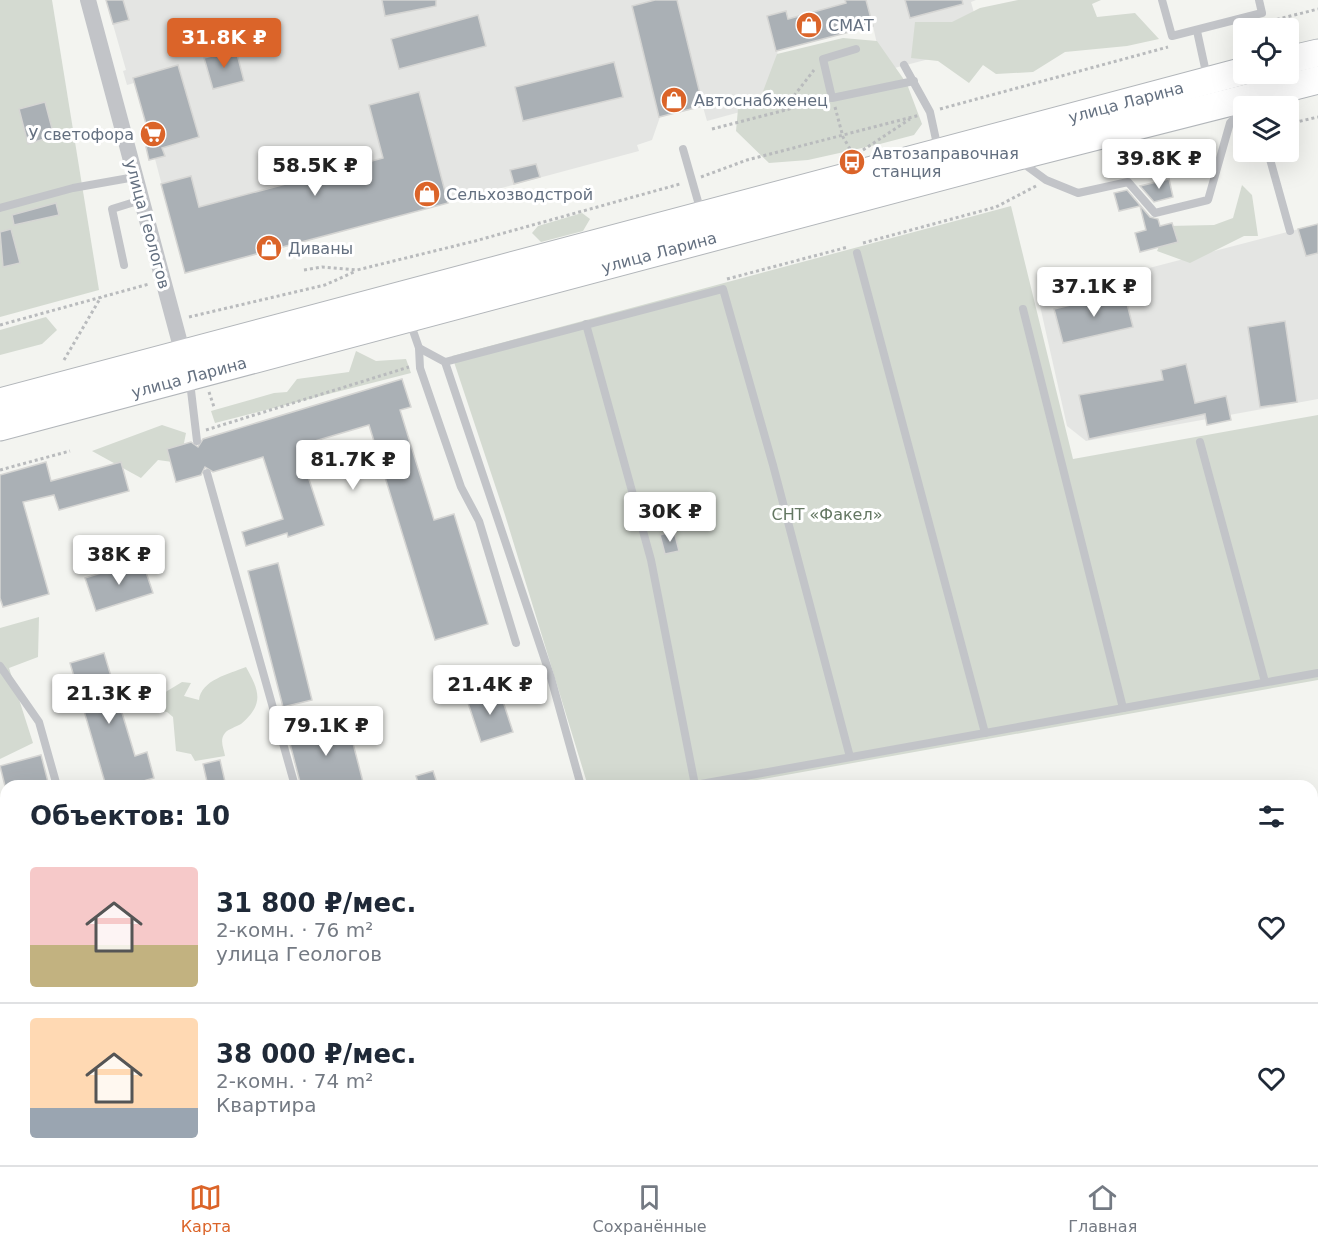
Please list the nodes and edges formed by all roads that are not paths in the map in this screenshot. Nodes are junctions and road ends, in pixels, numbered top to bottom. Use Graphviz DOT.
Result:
graph roads {
  1 [pos="88,0"];
  2 [pos="1162,0"];
  3 [pos="1259,0"];
  4 [pos="1198,35"];
  5 [pos="856,49"];
  6 [pos="1318,53"];
  7 [pos="1299,57"];
  8 [pos="904,65"];
  9 [pos="1233,74"];
  10 [pos="1208,80"];
  11 [pos="1318,80"];
  12 [pos="914,81"];
  13 [pos="1274,96"];
  14 [pos="1233,109"];
  15 [pos="1233,120"];
  16 [pos="683,149"];
  17 [pos="939,152"];
  18 [pos="1015,157"];
  19 [pos="1271,162"];
  20 [pos="135,177"];
  21 [pos="141,200"];
  22 [pos="0,208"];
  23 [pos="702,216"];
  24 [pos="1290,231"];
  25 [pos="857,253"];
  26 [pos="124,265"];
  27 [pos="1023,309"];
  28 [pos="409,319"];
  29 [pos="586,324"];
  30 [pos="419,348"];
  31 [pos="445,362"];
  32 [pos="193,372"];
  33 [pos="0,402"];
  34 [pos="0,427"];
  35 [pos="197,441"];
  36 [pos="1200,442"];
  37 [pos="207,473"];
  38 [pos="516,643"];
  39 [pos="0,666"];
  40 [pos="1318,673"];
  41 [pos="1265,682"];
  42 [pos="1123,708"];
  43 [pos="985,733"];
  44 [pos="850,757"];
  45 [pos="55,780"];
  46 [pos="293,780"];
  47 [pos="579,780"];
  48 [pos="694,780"];
  49 [pos="723,780"];
  1 -- 20 [label="street, улица Геологов"];
  2 -- 4 [label="lane"];
  3 -- 4 [label="lane"];
  4 -- 10 [label="lane"];
  5 -- 12 [label="lane"];
  6 -- 7 [label="main road"];
  8 -- 12 [label="lane"];
  9 -- 10 [label="main road, улица Ларина"];
  10 -- 17 [label="main road, улица Ларина"];
  11 -- 13 [label="main road, улица Ларина"];
  12 -- 17 [label="lane"];
  14 -- 18 [label="main road, улица Ларина"];
  15 -- 18 [label="lane"];
  16 -- 23 [label="lane"];
  17 -- 23 [label="main road, улица Ларина"];
  18 -- 28 [label="main road, улица Ларина"];
  19 -- 24 [label="lane"];
  20 -- 21 [label="street, улица Геологов"];
  20 -- 22 [label="lane"];
  21 -- 26 [label="lane"];
  21 -- 32 [label="street, улица Геологов"];
  23 -- 32 [label="main road, улица Ларина"];
  25 -- 43 [label="lane"];
  27 -- 42 [label="lane"];
  28 -- 30 [label="lane"];
  28 -- 32 [label="main road, улица Ларина"];
  29 -- 31 [label="lane"];
  29 -- 44 [label="lane"];
  29 -- 48 [label="lane"];
  30 -- 31 [label="lane"];
  30 -- 38 [label="lane"];
  31 -- 47 [label="lane"];
  32 -- 33 [label="main road, улица Ларина"];
  32 -- 34 [label="main road, улица Ларина"];
  32 -- 35 [label="lane"];
  36 -- 41 [label="lane"];
  37 -- 46 [label="lane"];
  39 -- 45 [label="lane"];
  40 -- 41 [label="lane"];
  41 -- 42 [label="lane"];
  42 -- 43 [label="lane"];
  43 -- 44 [label="lane"];
  44 -- 49 [label="lane"];
}
